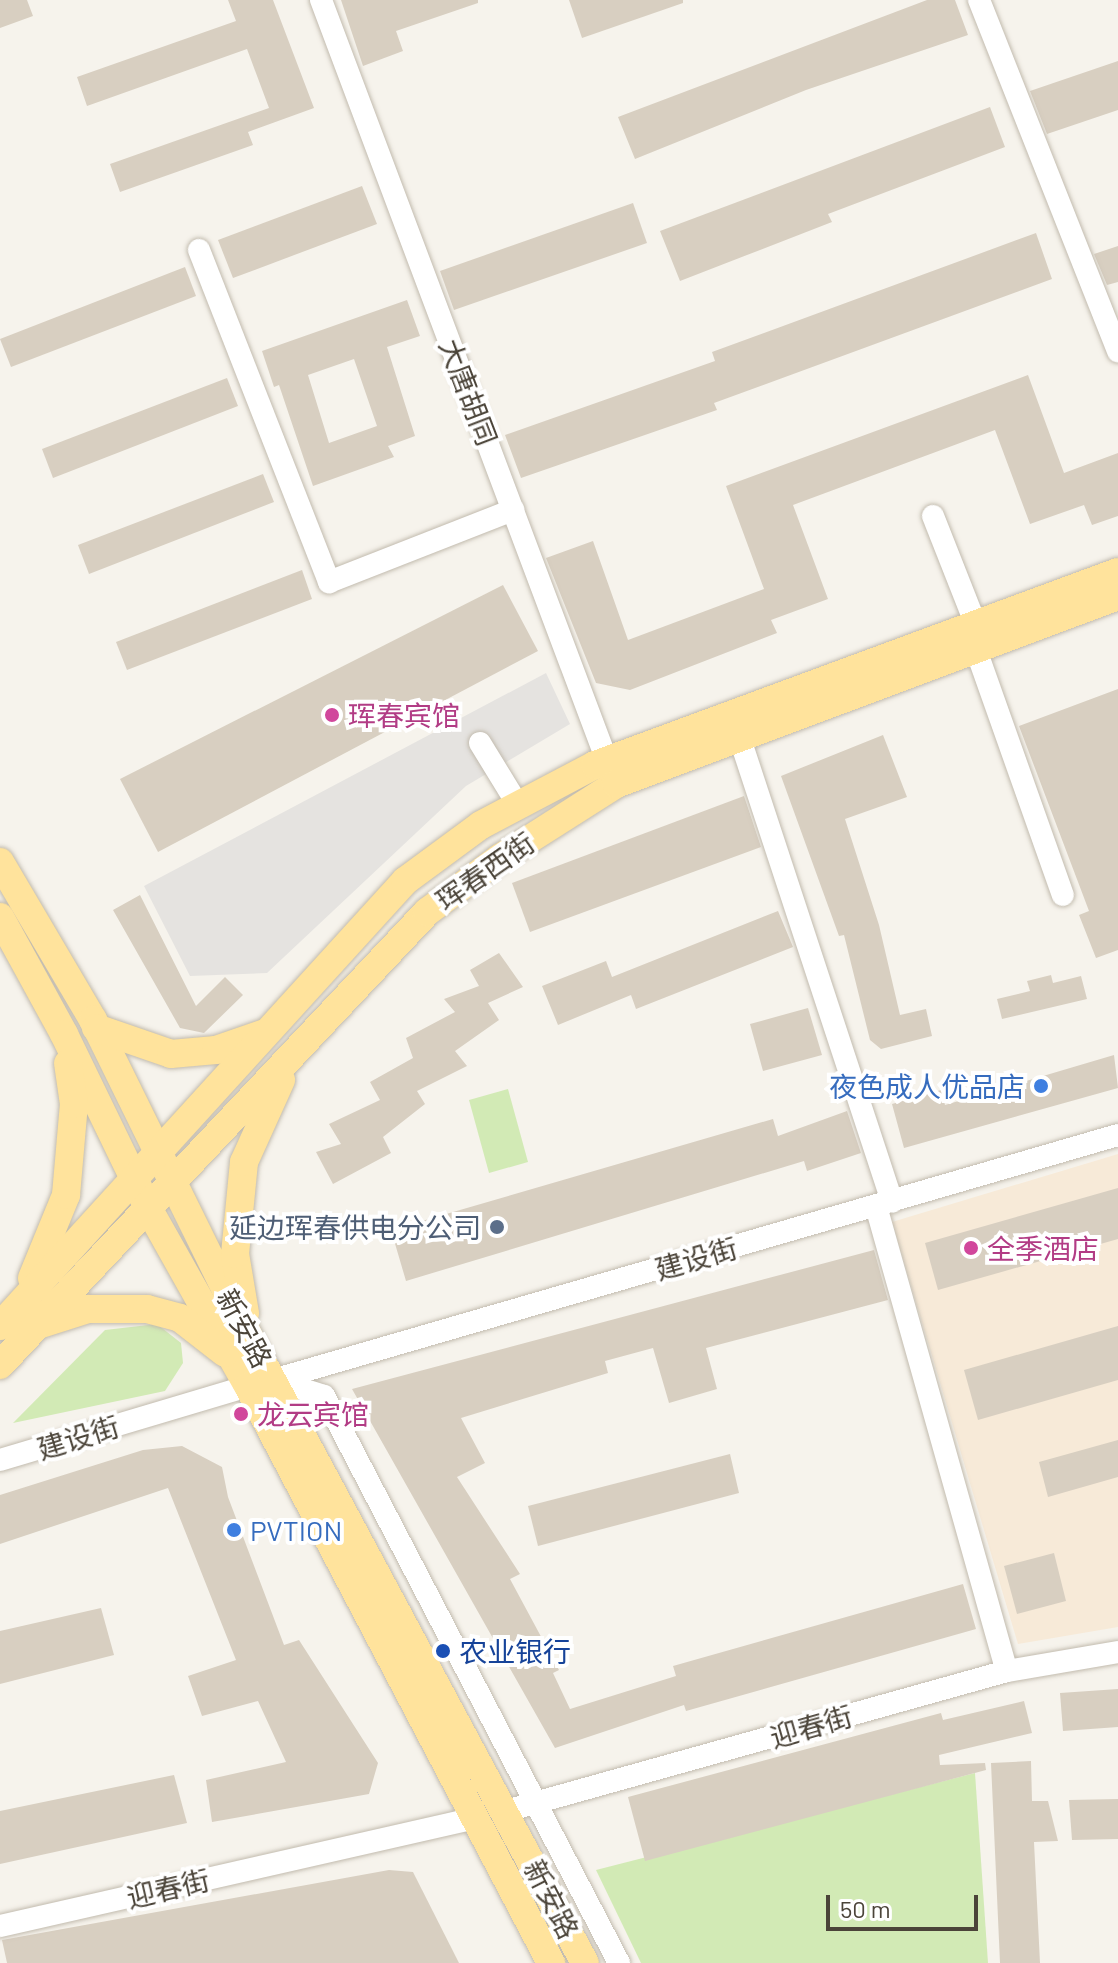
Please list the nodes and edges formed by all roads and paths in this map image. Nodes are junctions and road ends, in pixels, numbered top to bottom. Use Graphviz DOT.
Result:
graph roads {
  1 [pos="321,0"];
  2 [pos="979,0"];
  3 [pos="199,250"];
  4 [pos="1118,351"];
  5 [pos="513,510"];
  6 [pos="933,516"];
  7 [pos="1118,572"];
  8 [pos="1118,596"];
  9 [pos="976,636"];
  10 [pos="740,739"];
  11 [pos="480,743"];
  12 [pos="612,772"];
  13 [pos="518,805"];
  14 [pos="0,862"];
  15 [pos="1063,895"];
  16 [pos="8,897"];
  17 [pos="0,917"];
  18 [pos="96,1028"];
  19 [pos="267,1032"];
  20 [pos="64,1034"];
  21 [pos="289,1061"];
  22 [pos="1118,1135"];
  23 [pos="156,1153"];
  24 [pos="133,1178"];
  25 [pos="171,1183"];
  26 [pos="884,1204"];
  27 [pos="147,1206"];
  28 [pos="16,1320"];
  29 [pos="241,1348"];
  30 [pos="0,1365"];
  31 [pos="260,1383"];
  32 [pos="0,1460"];
  33 [pos="1118,1652"];
  34 [pos="1007,1671"];
  35 [pos="536,1803"];
  36 [pos="506,1811"];
  37 [pos="476,1818"];
  38 [pos="0,1926"];
  39 [pos="551,1963"];
  40 [pos="585,1963"];
  41 [pos="619,1963"];
  1 -- 5 [label="street, 大唐胡同"];
  2 -- 4 [label="street"];
  3 -- 5 [label="street"];
  5 -- 12 [label="street, 大唐胡同"];
  6 -- 9 [label="street"];
  7 -- 9 [label="main road, 珲春西街"];
  8 -- 9 [label="main road, 珲春西街"];
  9 -- 10 [label="main road, 珲春西街"];
  9 -- 12 [label="main road, 珲春西街"];
  9 -- 15 [label="street"];
  10 -- 12 [label="main road, 珲春西街"];
  10 -- 26 [label="street"];
  11 -- 13 [label="street"];
  12 -- 13 [label="main road, 珲春西街"];
  12 -- 21 [label="main road, 珲春西街"];
  13 -- 19 [label="main road, 珲春西街"];
  14 -- 16 [label="main road, 新安路"];
  16 -- 18 [label="main road, 新安路"];
  17 -- 20 [label="main road, 新安路"];
  18 -- 19 [label="main road"];
  18 -- 23 [label="main road, 新安路"];
  19 -- 23 [label="main road, 珲春西街"];
  20 -- 24 [label="main road, 新安路"];
  20 -- 28 [label="main road"];
  21 -- 25 [label="main road, 珲春西街"];
  21 -- 29 [label="main road"];
  22 -- 26 [label="street, 建设街"];
  23 -- 24 [label="main road, 珲春西街"];
  23 -- 25 [label="main road, 新安路"];
  24 -- 27 [label="main road, 新安路"];
  24 -- 28 [label="main road, 珲春西街"];
  25 -- 27 [label="main road, 珲春西街"];
  25 -- 29 [label="main road, 新安路"];
  26 -- 31 [label="street, 建设街"];
  26 -- 34 [label="street"];
  27 -- 28 [label="main road, 珲春西街"];
  27 -- 29 [label="main road, 新安路"];
  28 -- 29 [label="main road"];
  28 -- 30 [label="main road, 珲春西街"];
  29 -- 31 [label="main road, 新安路"];
  31 -- 32 [label="street, 建设街"];
  31 -- 35 [label="street"];
  31 -- 36 [label="main road, 新安路"];
  31 -- 37 [label="main road, 新安路"];
  33 -- 34 [label="street, 迎春街"];
  34 -- 35 [label="street, 迎春街"];
  35 -- 36 [label="street, 迎春街"];
  35 -- 41 [label="street"];
  36 -- 40 [label="main road, 新安路"];
  37 -- 38 [label="street, 迎春街"];
  37 -- 39 [label="main road, 新安路"];
}
